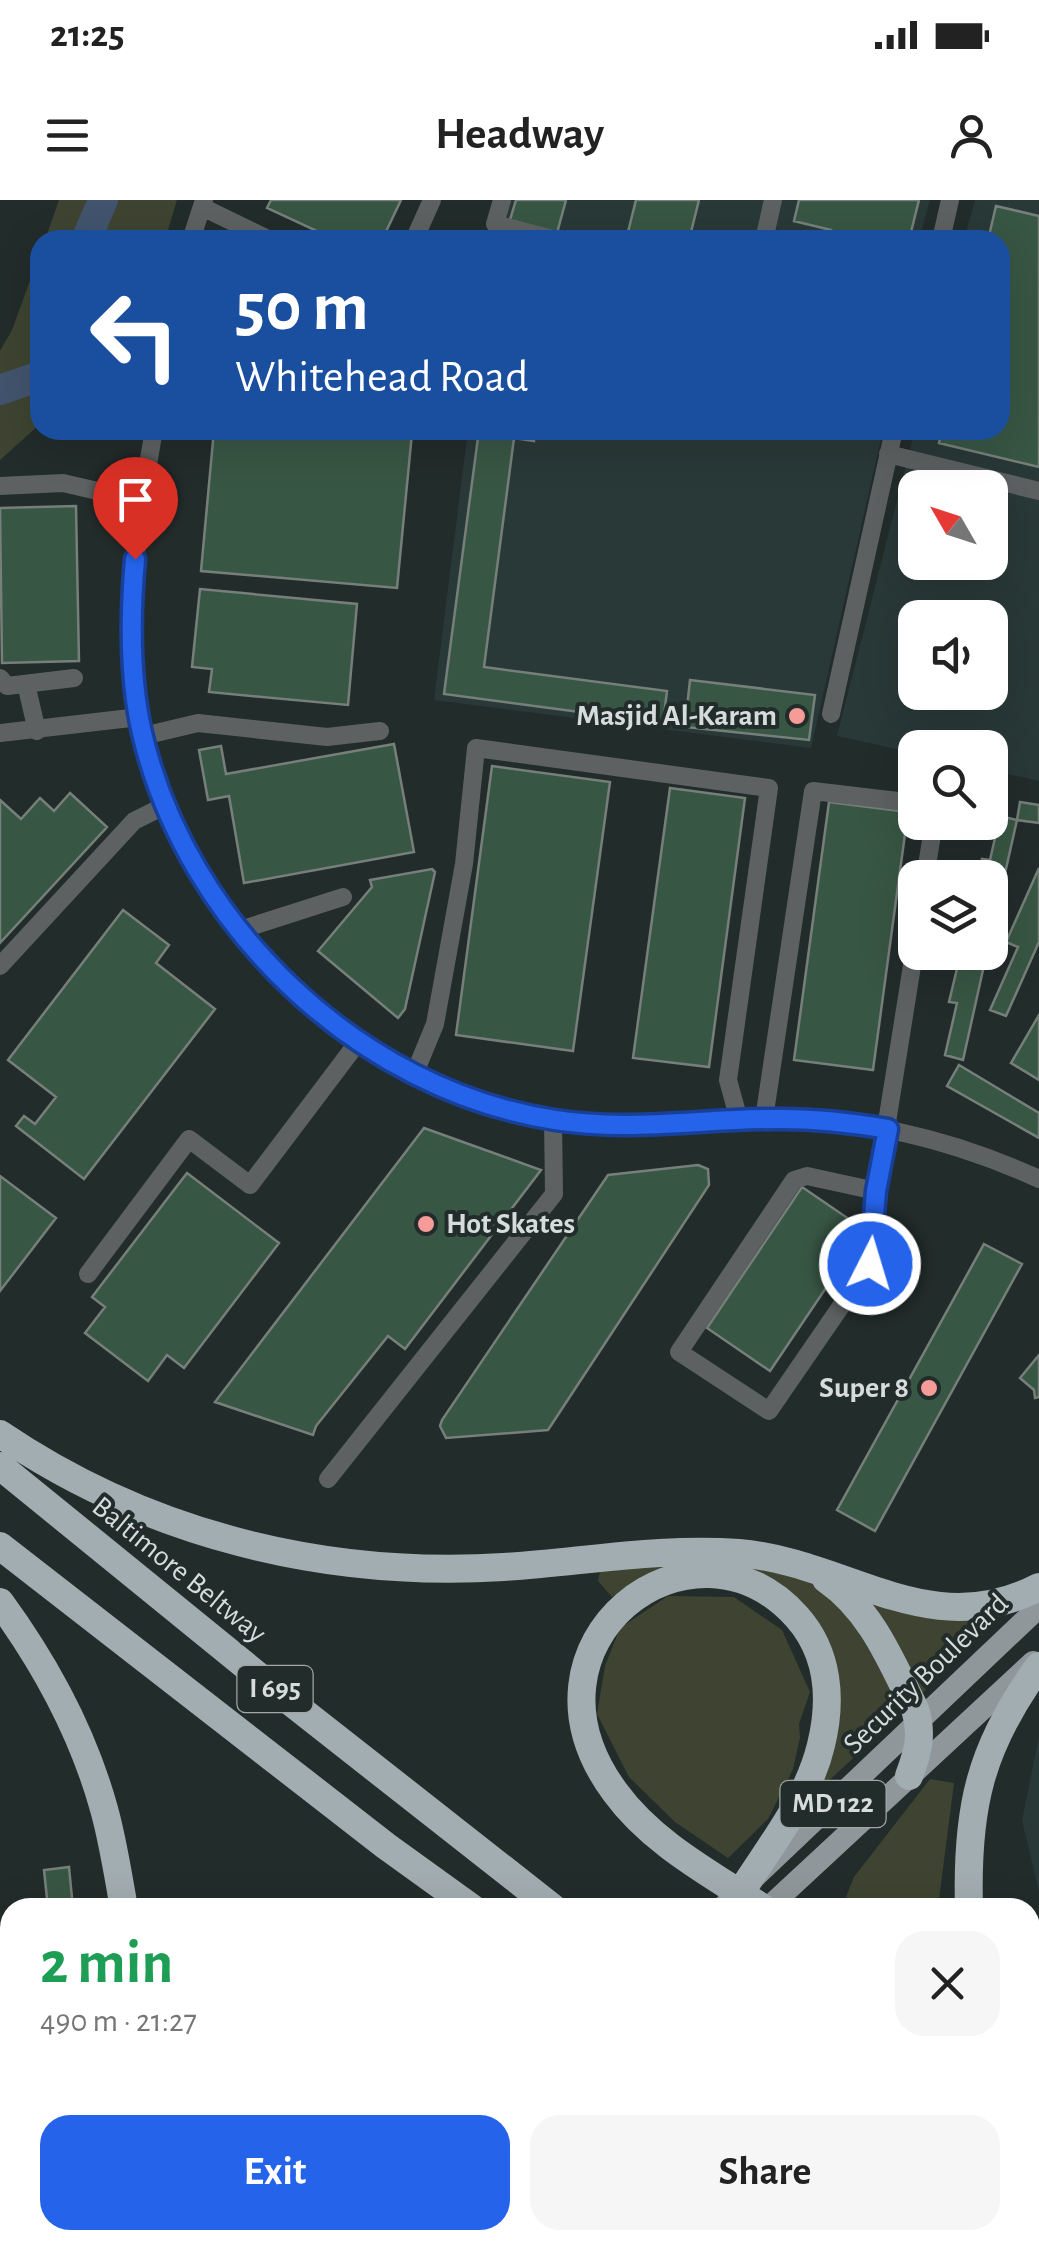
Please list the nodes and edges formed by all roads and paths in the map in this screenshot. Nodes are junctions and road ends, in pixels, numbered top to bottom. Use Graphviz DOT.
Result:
graph roads {
  1 [pos="432,200"];
  2 [pos="502,200"];
  3 [pos="773,200"];
  4 [pos="950,200"];
  5 [pos="203,204"];
  6 [pos="194,230"];
  7 [pos="251,230"];
  8 [pos="418,230"];
  9 [pos="517,230"];
  10 [pos="766,230"];
  11 [pos="942,230"];
  12 [pos="152,440"];
  13 [pos="892,440"];
  14 [pos="888,454"];
  15 [pos="0,486"];
  16 [pos="1039,491"];
  17 [pos="141,501"];
  18 [pos="0,678"];
  19 [pos="74,678"];
  20 [pos="26,684"];
  21 [pos="830,714"];
  22 [pos="139,717"];
  23 [pos="37,731"];
  24 [pos="380,731"];
  25 [pos="0,733"];
  26 [pos="143,736"];
  27 [pos="898,801"];
  28 [pos="166,805"];
  29 [pos="343,897"];
  30 [pos="240,930"];
  31 [pos="0,966"];
  32 [pos="911,970"];
  33 [pos="358,1042"];
  34 [pos="414,1074"];
  35 [pos="764,1119"];
  36 [pos="552,1120"];
  37 [pos="738,1120"];
  38 [pos="888,1129"];
  39 [pos="1039,1180"];
  40 [pos="876,1191"];
  41 [pos="88,1274"];
  42 [pos="0,1434"];
  43 [pos="0,1466"];
  44 [pos="328,1479"];
  45 [pos="0,1546"];
  46 [pos="813,1570"];
  47 [pos="1039,1586"];
  48 [pos="0,1602"];
  49 [pos="1039,1607"];
  50 [pos="1039,1656"];
  51 [pos="1039,1666"];
  52 [pos="920,1724"];
  53 [pos="910,1776"];
  54 [pos="738,1888"];
  55 [pos="738,1888"];
  56 [pos="732,1897"];
  57 [pos="122,1898"];
  58 [pos="458,1898"];
  59 [pos="541,1898"];
  60 [pos="777,1898"];
  61 [pos="970,1898"];
  1 -- 8 [label="street"];
  2 -- 9 [label="street"];
  3 -- 10 [label="street"];
  4 -- 11 [label="street"];
  5 -- 6 [label="street"];
  5 -- 7 [label="street"];
  12 -- 17 [label="street"];
  13 -- 14 [label="street"];
  14 -- 16 [label="street"];
  14 -- 21 [label="street"];
  15 -- 17 [label="street"];
  17 -- 22 [label="street"];
  18 -- 20 [label="street"];
  19 -- 20 [label="street"];
  20 -- 23 [label="street"];
  22 -- 23 [label="street"];
  22 -- 26 [label="street"];
  23 -- 25 [label="street"];
  24 -- 26 [label="street"];
  26 -- 28 [label="street"];
  27 -- 35 [label="street"];
  28 -- 30 [label="street"];
  28 -- 31 [label="street"];
  29 -- 30 [label="street"];
  30 -- 33 [label="street"];
  32 -- 38 [label="street"];
  33 -- 34 [label="street"];
  33 -- 41 [label="street"];
  34 -- 36 [label="street"];
  34 -- 37 [label="street"];
  35 -- 37 [label="street"];
  35 -- 38 [label="street"];
  36 -- 37 [label="street"];
  36 -- 44 [label="street"];
  38 -- 39 [label="street"];
  38 -- 40 [label="street"];
  40 -- 40 [label="street"];
  42 -- 46 [label="highway"];
  43 -- 59 [label="highway, Baltimore Beltway / I 695"];
  45 -- 58 [label="highway, I 695"];
  46 -- 47 [label="highway"];
  46 -- 52 [label="highway"];
  48 -- 57 [label="highway"];
  49 -- 52 [label="main road, Security Boulevard / MD 122"];
  50 -- 53 [label="main road, Security Boulevard / MD 122"];
  51 -- 61 [label="highway"];
  52 -- 53 [label="highway"];
  52 -- 56 [label="main road, Security Boulevard / MD 122"];
  53 -- 60 [label="main road, Security Boulevard / MD 122"];
  54 -- 55 [label="highway"];
}
